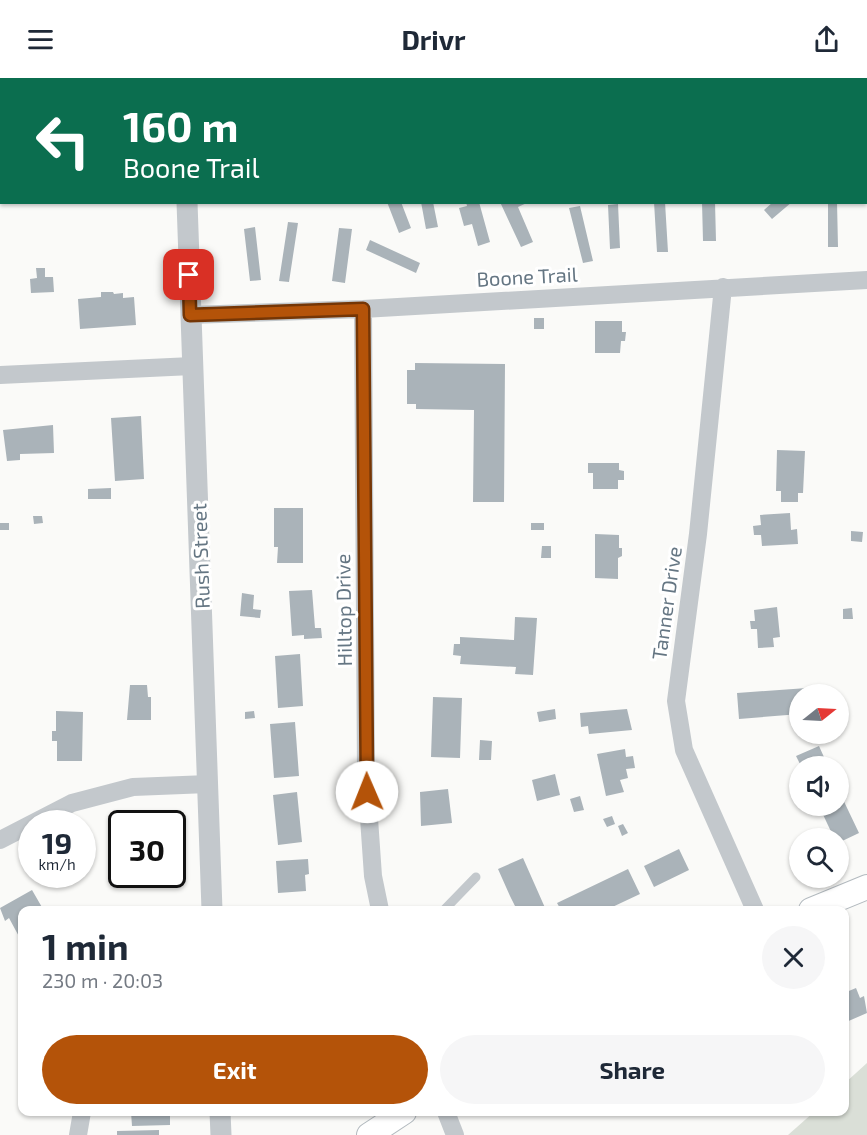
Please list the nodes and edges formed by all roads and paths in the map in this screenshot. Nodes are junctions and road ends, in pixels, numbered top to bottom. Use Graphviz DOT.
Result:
graph roads {
  1 [pos="187,204"];
  2 [pos="867,280"];
  3 [pos="723,287"];
  4 [pos="363,309"];
  5 [pos="190,315"];
  6 [pos="192,366"];
  7 [pos="0,375"];
  8 [pos="208,784"];
  9 [pos="0,840"];
  10 [pos="476,877"];
  11 [pos="867,886"];
  12 [pos="212,906"];
  13 [pos="379,906"];
  14 [pos="448,906"];
  15 [pos="753,906"];
  16 [pos="820,906"];
  17 [pos="81,1116"];
  18 [pos="220,1116"];
  19 [pos="398,1116"];
  20 [pos="448,1116"];
  21 [pos="78,1135"];
  22 [pos="221,1135"];
  23 [pos="369,1135"];
  24 [pos="455,1135"];
  1 -- 5 [label="street, Rush Street"];
  2 -- 3 [label="street, Boone Trail"];
  3 -- 4 [label="street, Boone Trail"];
  3 -- 15 [label="street, Tanner Drive"];
  4 -- 5 [label="street, Boone Trail"];
  4 -- 13 [label="street, Hilltop Drive"];
  5 -- 6 [label="street, Rush Street"];
  6 -- 7 [label="street"];
  6 -- 8 [label="street, Rush Street"];
  8 -- 9 [label="street"];
  8 -- 12 [label="street, Rush Street"];
  10 -- 14 [label="lane"];
  11 -- 16 [label="main road"];
  17 -- 21 [label="street"];
  18 -- 22 [label="street"];
  19 -- 23 [label="main road"];
  20 -- 24 [label="street"];
}
